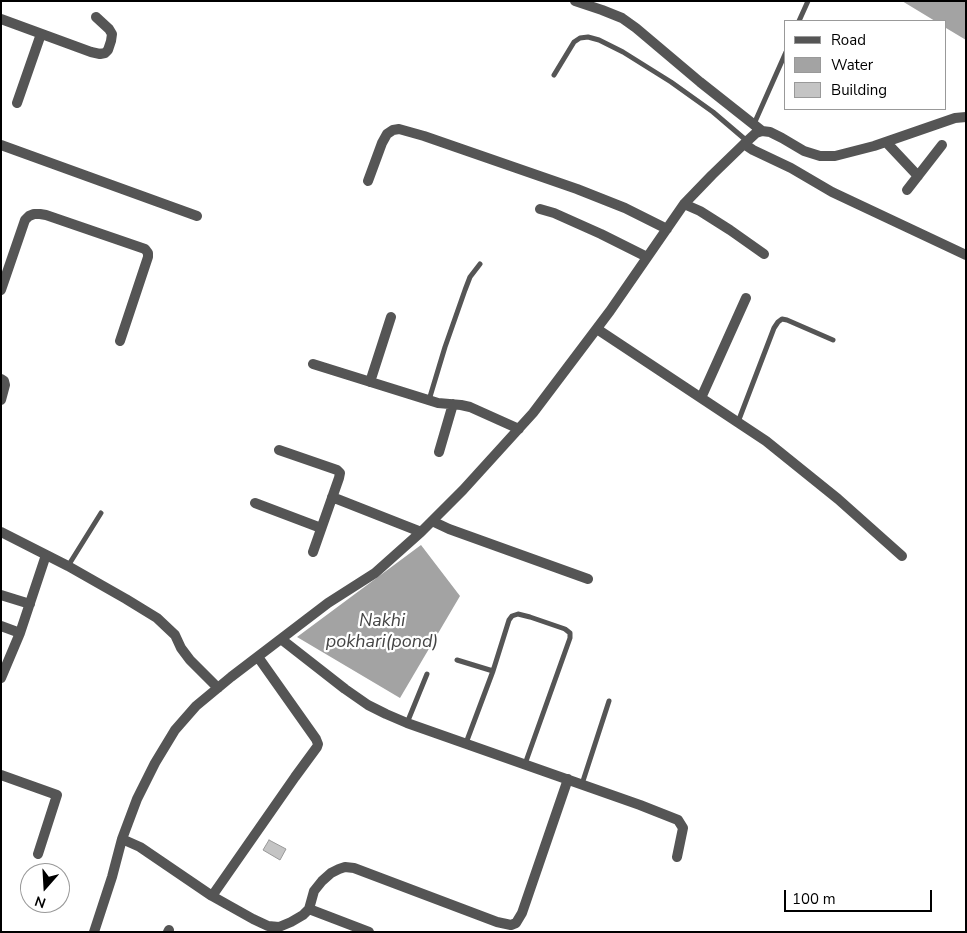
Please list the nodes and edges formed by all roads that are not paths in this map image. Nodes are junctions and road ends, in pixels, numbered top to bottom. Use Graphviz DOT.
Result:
graph roads {
  1 [pos="575,1"];
  2 [pos="808,1"];
  3 [pos="96,17"];
  4 [pos="1,19"];
  5 [pos="799,20"];
  6 [pos="42,34"];
  7 [pos="784,57"];
  8 [pos="554,75"];
  9 [pos="17,104"];
  10 [pos="966,117"];
  11 [pos="752,135"];
  12 [pos="886,142"];
  13 [pos="942,145"];
  14 [pos="1,146"];
  15 [pos="918,176"];
  16 [pos="368,181"];
  17 [pos="907,190"];
  18 [pos="684,204"];
  19 [pos="540,209"];
  20 [pos="197,216"];
  21 [pos="667,229"];
  22 [pos="764,254"];
  23 [pos="966,255"];
  24 [pos="647,257"];
  25 [pos="480,264"];
  26 [pos="1,290"];
  27 [pos="746,298"];
  28 [pos="391,317"];
  29 [pos="597,329"];
  30 [pos="833,340"];
  31 [pos="120,341"];
  32 [pos="313,364"];
  33 [pos="1,379"];
  34 [pos="370,382"];
  35 [pos="701,398"];
  36 [pos="1,400"];
  37 [pos="429,400"];
  38 [pos="453,404"];
  39 [pos="738,422"];
  40 [pos="519,429"];
  41 [pos="279,450"];
  42 [pos="438,452"];
  43 [pos="332,497"];
  44 [pos="255,503"];
  45 [pos="101,513"];
  46 [pos="432,521"];
  47 [pos="321,528"];
  48 [pos="1,532"];
  49 [pos="422,532"];
  50 [pos="313,552"];
  51 [pos="46,555"];
  52 [pos="902,556"];
  53 [pos="68,566"];
  54 [pos="588,579"];
  55 [pos="1,594"];
  56 [pos="30,604"];
  57 [pos="1,626"];
  58 [pos="20,634"];
  59 [pos="281,639"];
  60 [pos="258,657"];
  61 [pos="457,660"];
  62 [pos="493,671"];
  63 [pos="427,674"];
  64 [pos="1,678"];
  65 [pos="218,688"];
  66 [pos="609,701"];
  67 [pos="407,722"];
  68 [pos="466,743"];
  69 [pos="524,764"];
  70 [pos="1,775"];
  71 [pos="568,779"];
  72 [pos="582,784"];
  73 [pos="122,839"];
  74 [pos="38,854"];
  75 [pos="678,857"];
  76 [pos="212,896"];
  77 [pos="309,909"];
  78 [pos="94,932"];
  79 [pos="368,932"];
  1 -- 11 [label="street"];
  2 -- 5 [label="lane"];
  3 -- 6 [label="street"];
  4 -- 6 [label="street"];
  6 -- 9 [label="street"];
  7 -- 11 [label="lane"];
  8 -- 11 [label="lane"];
  10 -- 12 [label="street"];
  11 -- 12 [label="street"];
  11 -- 18 [label="street"];
  11 -- 23 [label="street"];
  12 -- 15 [label="street"];
  13 -- 15 [label="street"];
  14 -- 20 [label="street"];
  15 -- 17 [label="street"];
  16 -- 21 [label="street"];
  18 -- 21 [label="street"];
  18 -- 22 [label="street"];
  19 -- 24 [label="street"];
  21 -- 24 [label="street"];
  24 -- 29 [label="street"];
  25 -- 37 [label="lane"];
  26 -- 31 [label="street"];
  27 -- 35 [label="street"];
  28 -- 34 [label="street"];
  29 -- 35 [label="street"];
  29 -- 40 [label="street"];
  30 -- 39 [label="lane"];
  32 -- 34 [label="street"];
  33 -- 36 [label="street"];
  34 -- 37 [label="street"];
  35 -- 39 [label="street"];
  37 -- 38 [label="street"];
  38 -- 40 [label="street"];
  38 -- 42 [label="street"];
  39 -- 52 [label="street"];
  40 -- 46 [label="street"];
  41 -- 43 [label="street"];
  43 -- 47 [label="street"];
  43 -- 49 [label="street"];
  44 -- 47 [label="street"];
  45 -- 53 [label="lane"];
  46 -- 49 [label="street"];
  46 -- 54 [label="street"];
  47 -- 50 [label="street"];
  48 -- 51 [label="street"];
  49 -- 59 [label="street"];
  51 -- 53 [label="street"];
  51 -- 56 [label="street"];
  53 -- 65 [label="street"];
  55 -- 56 [label="street"];
  56 -- 58 [label="street"];
  57 -- 58 [label="street"];
  58 -- 64 [label="street"];
  59 -- 60 [label="street"];
  59 -- 67 [label="street"];
  60 -- 65 [label="street"];
  60 -- 76 [label="street"];
  61 -- 62 [label="lane"];
  62 -- 68 [label="lane"];
  62 -- 69 [label="lane"];
  63 -- 67 [label="lane"];
  65 -- 73 [label="street"];
  66 -- 72 [label="lane"];
  67 -- 68 [label="street"];
  68 -- 69 [label="street"];
  69 -- 71 [label="street"];
  70 -- 74 [label="street"];
  71 -- 72 [label="street"];
  71 -- 77 [label="street"];
  72 -- 75 [label="street"];
  73 -- 76 [label="street"];
  73 -- 78 [label="street"];
  76 -- 77 [label="street"];
  77 -- 79 [label="street"];
}
